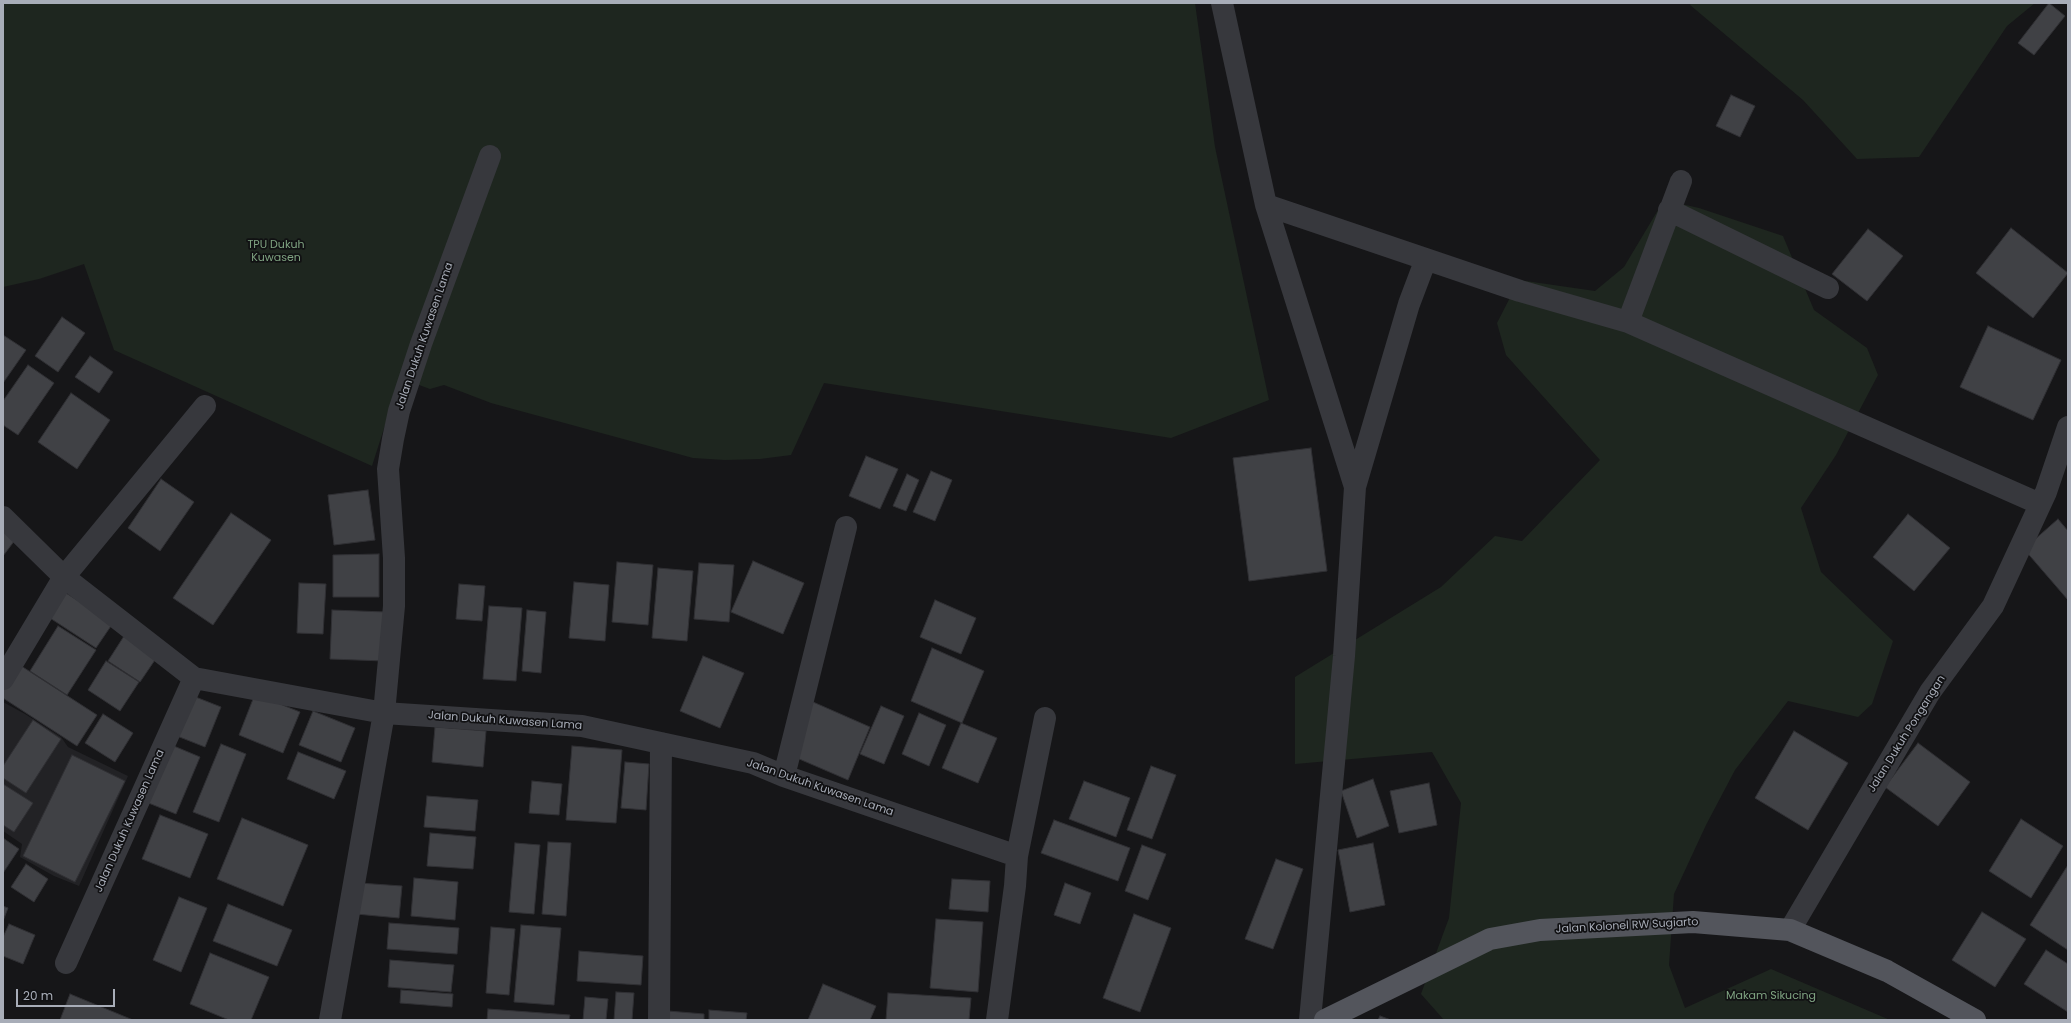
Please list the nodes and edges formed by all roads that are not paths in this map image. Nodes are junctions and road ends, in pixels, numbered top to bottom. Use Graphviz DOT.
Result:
graph roads {
  1 [pos="1222,3"];
  2 [pos="490,156"];
  3 [pos="1681,181"];
  4 [pos="1266,205"];
  5 [pos="1669,210"];
  6 [pos="1426,259"];
  7 [pos="1828,288"];
  8 [pos="1628,322"];
  9 [pos="205,406"];
  10 [pos="2068,428"];
  11 [pos="1355,487"];
  12 [pos="2040,504"];
  13 [pos="3,517"];
  14 [pos="846,526"];
  15 [pos="64,577"];
  16 [pos="194,678"];
  17 [pos="3,679"];
  18 [pos="384,712"];
  19 [pos="1045,718"];
  20 [pos="661,743"];
  21 [pos="784,776"];
  22 [pos="1017,856"];
  23 [pos="1790,930"];
  24 [pos="66,963"];
  25 [pos="330,1020"];
  26 [pos="659,1020"];
  27 [pos="997,1020"];
  28 [pos="1310,1020"];
  29 [pos="1325,1020"];
  30 [pos="1975,1020"];
  1 -- 4 [label="street"];
  2 -- 18 [label="street, Jalan Dukuh Kuwasen Lama"];
  3 -- 5 [label="street"];
  4 -- 6 [label="street"];
  4 -- 11 [label="street"];
  5 -- 7 [label="street"];
  5 -- 8 [label="street"];
  6 -- 8 [label="street"];
  6 -- 11 [label="street"];
  8 -- 12 [label="street"];
  9 -- 15 [label="street"];
  10 -- 12 [label="street, Jalan Dukuh Pongangan"];
  11 -- 28 [label="street"];
  12 -- 23 [label="street, Jalan Dukuh Pongangan"];
  13 -- 15 [label="street, Jalan Dukuh Kuwasen Lama"];
  14 -- 21 [label="street"];
  15 -- 16 [label="street, Jalan Dukuh Kuwasen Lama"];
  15 -- 17 [label="street"];
  16 -- 18 [label="street, Jalan Dukuh Kuwasen Lama"];
  16 -- 24 [label="street, Jalan Dukuh Kuwasen Lama"];
  18 -- 20 [label="street, Jalan Dukuh Kuwasen Lama"];
  18 -- 25 [label="street, Jalan Dukuh Kuwasen Lama"];
  19 -- 22 [label="street"];
  20 -- 21 [label="street, Jalan Dukuh Kuwasen Lama"];
  20 -- 26 [label="street"];
  21 -- 22 [label="street, Jalan Dukuh Kuwasen Lama"];
  22 -- 27 [label="street"];
  23 -- 29 [label="main road, Jalan Kolonel RW Sugiarto"];
  23 -- 30 [label="main road, Jalan Kolonel RW Sugiarto"];
}
